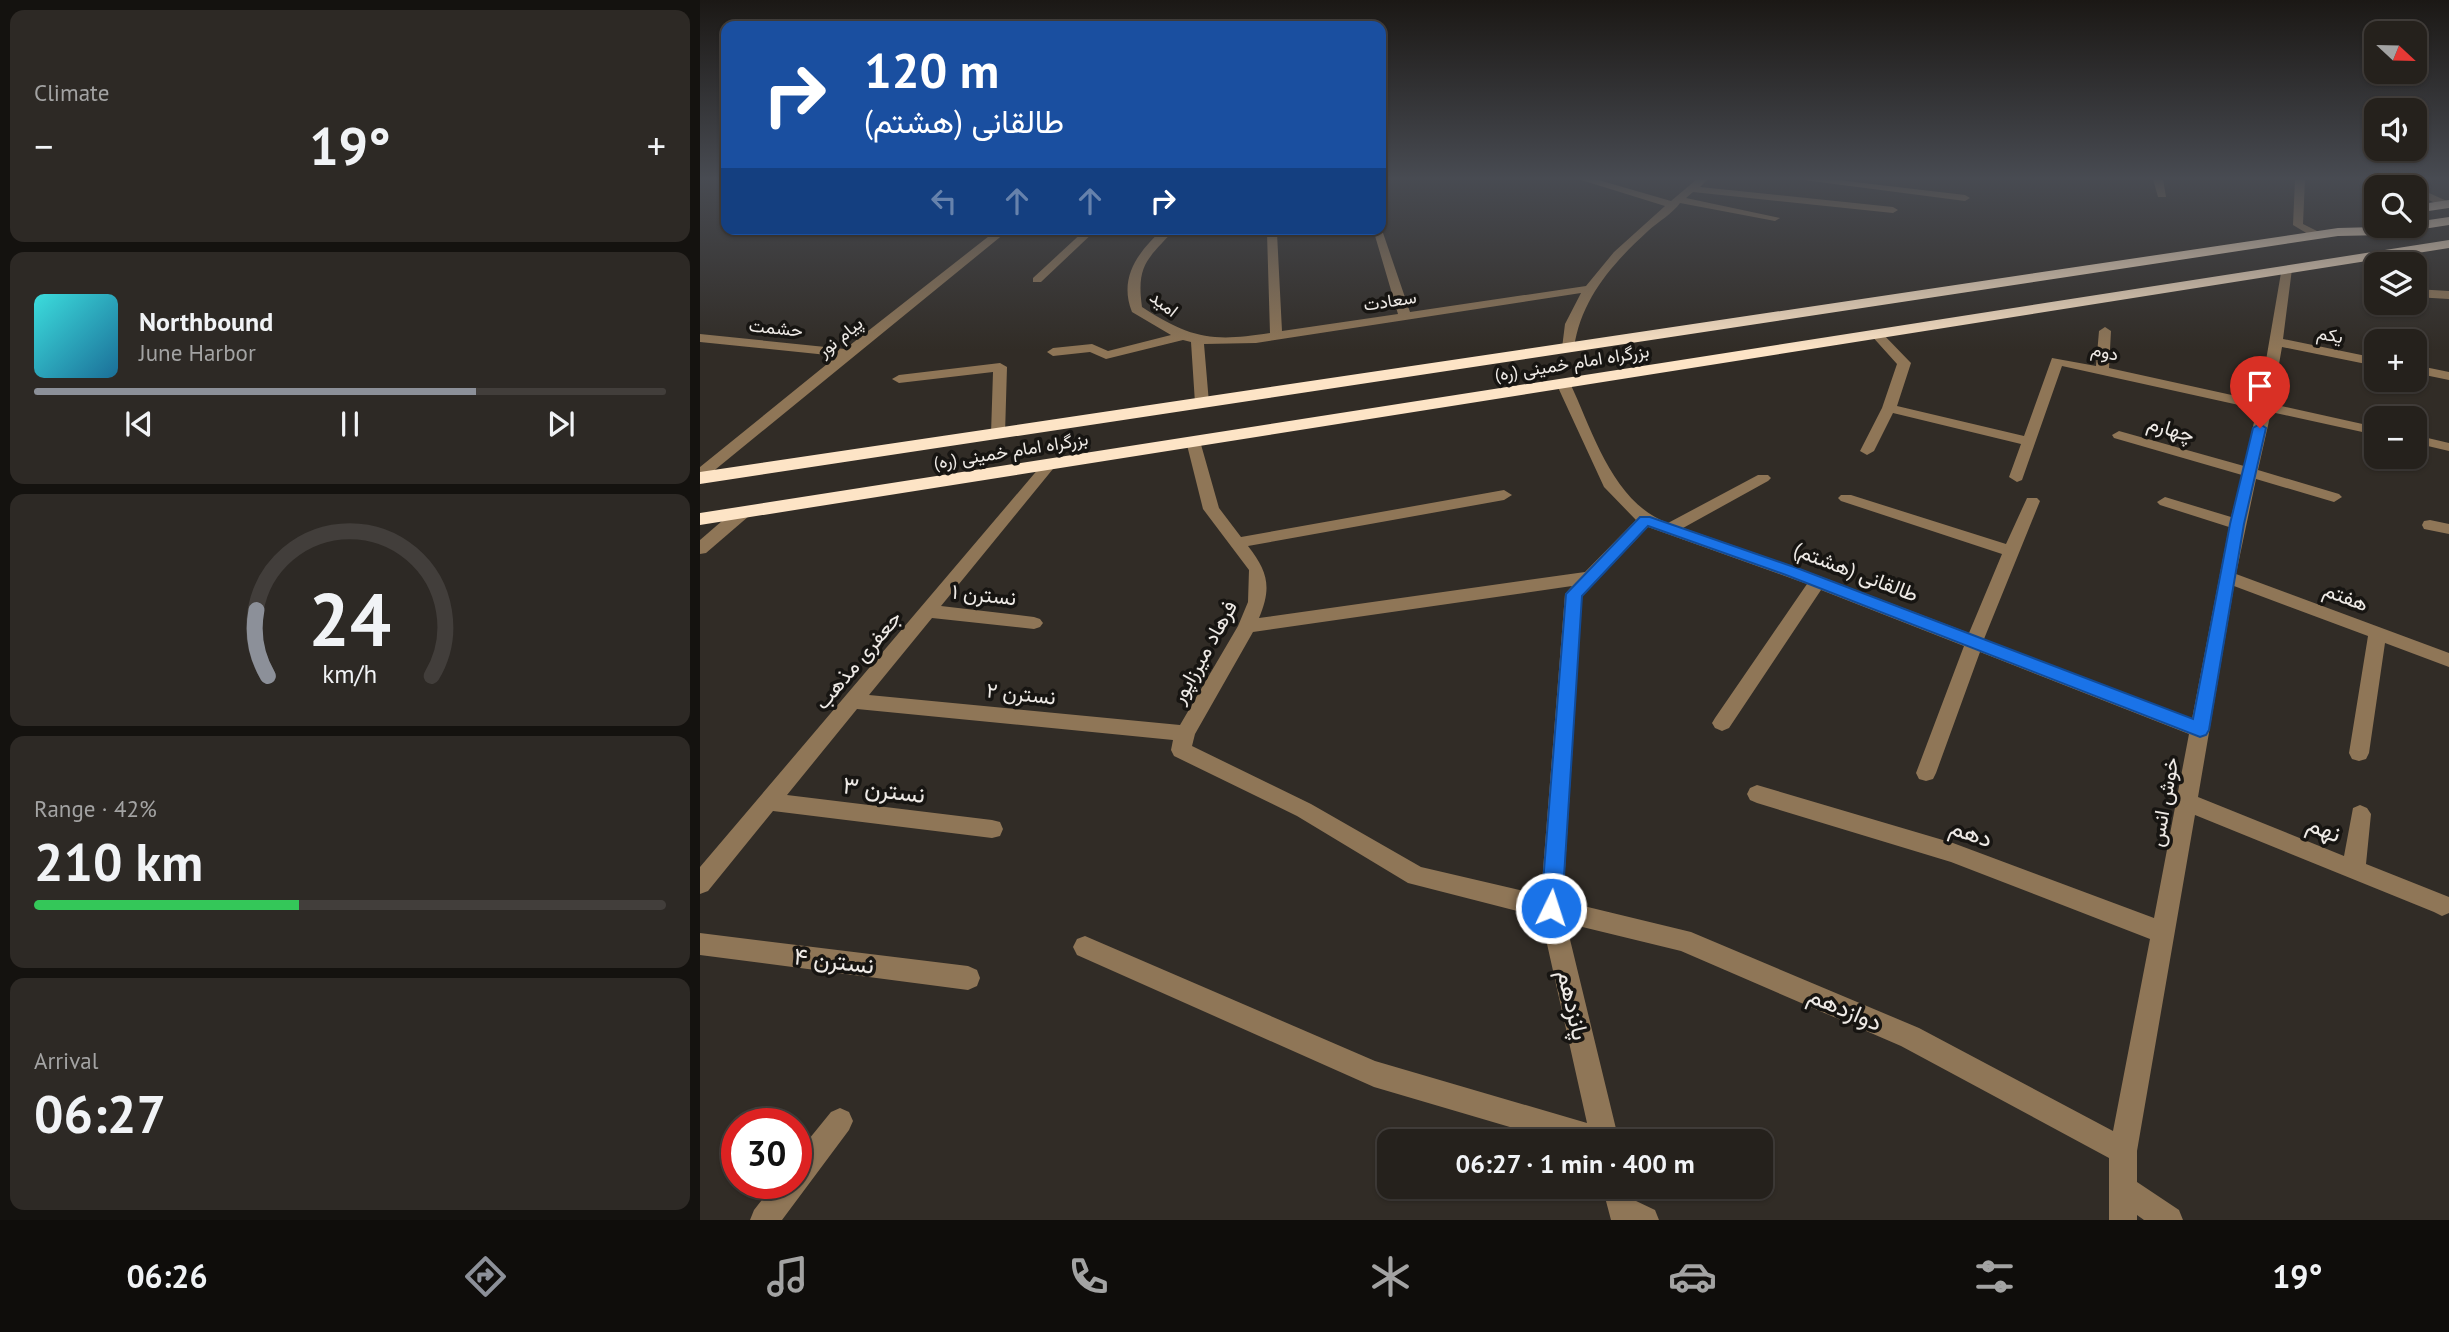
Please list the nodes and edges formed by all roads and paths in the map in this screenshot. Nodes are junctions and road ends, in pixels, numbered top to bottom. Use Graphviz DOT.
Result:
graph roads {
  1 [pos="996,236"];
  2 [pos="1084,236"];
  3 [pos="1162,236"];
  4 [pos="1272,236"];
  5 [pos="1380,236"];
  6 [pos="1639,236"];
  7 [pos="2311,236"];
  8 [pos="2449,244"];
  9 [pos="2286,270"];
  10 [pos="1037,279"];
  11 [pos="1587,289"];
  12 [pos="2427,294"];
  13 [pos="2449,295"];
  14 [pos="1405,316"];
  15 [pos="2105,331"];
  16 [pos="1876,334"];
  17 [pos="1182,336"];
  18 [pos="1276,336"];
  19 [pos="700,338"];
  20 [pos="1197,342"];
  21 [pos="2277,342"];
  22 [pos="1568,348"];
  23 [pos="1053,352"];
  24 [pos="848,353"];
  25 [pos="2364,360"];
  26 [pos="2427,371"];
  27 [pos="2102,372"];
  28 [pos="2449,376"];
  29 [pos="899,379"];
  30 [pos="1563,383"];
  31 [pos="1202,403"];
  32 [pos="2264,407"];
  33 [pos="1889,408"];
  34 [pos="2364,428"];
  35 [pos="998,434"];
  36 [pos="2119,435"];
  37 [pos="2028,441"];
  38 [pos="1193,442"];
  39 [pos="2427,442"];
  40 [pos="2449,447"];
  41 [pos="1867,451"];
  42 [pos="1050,464"];
  43 [pos="2250,475"];
  44 [pos="700,477"];
  45 [pos="2017,477"];
  46 [pos="1763,478"];
  47 [pos="1504,495"];
  48 [pos="2333,497"];
  49 [pos="1846,498"];
  50 [pos="2032,501"];
  51 [pos="2165,502"];
  52 [pos="743,512"];
  53 [pos="700,519"];
  54 [pos="1645,520"];
  55 [pos="2237,524"];
  56 [pos="2430,525"];
  57 [pos="1669,529"];
  58 [pos="2449,529"];
  59 [pos="1237,543"];
  60 [pos="700,549"];
  61 [pos="2010,551"];
  62 [pos="1591,577"];
  63 [pos="2228,577"];
  64 [pos="1818,582"];
  65 [pos="928,611"];
  66 [pos="1034,623"];
  67 [pos="1247,626"];
  68 [pos="2377,633"];
  69 [pos="1974,642"];
  70 [pos="2449,660"];
  71 [pos="854,701"];
  72 [pos="1722,723"];
  73 [pos="2200,730"];
  74 [pos="1185,733"];
  75 [pos="2359,753"];
  76 [pos="1926,773"];
  77 [pos="1757,794"];
  78 [pos="769,802"];
  79 [pos="2186,802"];
  80 [pos="2360,814"];
  81 [pos="992,829"];
  82 [pos="2354,869"];
  83 [pos="700,884"];
  84 [pos="2442,905"];
  85 [pos="1551,908"];
  86 [pos="2163,933"];
  87 [pos="700,944"];
  88 [pos="1085,947"];
  89 [pos="968,978"];
  90 [pos="840,1121"];
  91 [pos="1563,1129"];
  92 [pos="1601,1129"];
  93 [pos="2123,1152"];
  94 [pos="812,1157"];
  95 [pos="2123,1189"];
  96 [pos="780,1199"];
  97 [pos="764,1220"];
  98 [pos="2123,1220"];
  99 [pos="2169,1220"];
  1 -- 24 [label="street, پیام نور"];
  2 -- 10 [label="street"];
  3 -- 17 [label="street, امید"];
  4 -- 18 [label="street"];
  5 -- 14 [label="street"];
  6 -- 11 [label="street"];
  7 -- 22 [label="highway, بزرگراه امام خمینی (ره)"];
  8 -- 9 [label="highway, بزرگراه امام خمینی (ره)"];
  9 -- 16 [label="highway, بزرگراه امام خمینی (ره)"];
  9 -- 21 [label="street, خوش انس"];
  11 -- 14 [label="street, سعادت"];
  11 -- 22 [label="street"];
  12 -- 13 [label="street"];
  14 -- 18 [label="street, سعادت"];
  15 -- 27 [label="street"];
  16 -- 30 [label="highway, بزرگراه امام خمینی (ره)"];
  16 -- 33 [label="street"];
  17 -- 20 [label="street, امید"];
  17 -- 23 [label="street"];
  18 -- 20 [label="street, سعادت"];
  19 -- 24 [label="street, حشمت"];
  20 -- 31 [label="street"];
  21 -- 25 [label="street, یکم"];
  21 -- 32 [label="street, خوش انس"];
  22 -- 31 [label="highway, بزرگراه امام خمینی (ره)"];
  24 -- 44 [label="street, پیام نور"];
  26 -- 28 [label="street"];
  27 -- 32 [label="street, دوم"];
  27 -- 37 [label="street, دوم"];
  29 -- 35 [label="street"];
  30 -- 38 [label="highway, بزرگراه امام خمینی (ره)"];
  30 -- 54 [label="street, طالقانی (هشتم)"];
  31 -- 35 [label="highway, بزرگراه امام خمینی (ره)"];
  32 -- 34 [label="street, دوم"];
  32 -- 43 [label="street, خوش انس"];
  33 -- 37 [label="street"];
  33 -- 41 [label="street"];
  35 -- 44 [label="highway, بزرگراه امام خمینی (ره)"];
  36 -- 43 [label="street, چهارم"];
  37 -- 45 [label="street, دوم"];
  38 -- 42 [label="highway, بزرگراه امام خمینی (ره)"];
  38 -- 59 [label="street, فرهاد میرزاپور"];
  39 -- 40 [label="street"];
  42 -- 52 [label="highway, بزرگراه امام خمینی (ره)"];
  42 -- 65 [label="street, جعفری مذهب"];
  43 -- 48 [label="street, چهارم"];
  43 -- 55 [label="street, خوش انس"];
  46 -- 57 [label="street"];
  47 -- 59 [label="street"];
  49 -- 61 [label="street"];
  50 -- 61 [label="street"];
  51 -- 55 [label="street"];
  52 -- 53 [label="highway, بزرگراه امام خمینی (ره)"];
  52 -- 60 [label="street"];
  54 -- 57 [label="street, طالقانی (هشتم)"];
  54 -- 62 [label="street, پانزدهم"];
  55 -- 63 [label="street, خوش انس"];
  56 -- 58 [label="street"];
  57 -- 64 [label="street, طالقانی (هشتم)"];
  59 -- 67 [label="street, فرهاد میرزاپور"];
  61 -- 69 [label="street"];
  62 -- 67 [label="street"];
  62 -- 85 [label="street, پانزدهم"];
  63 -- 68 [label="street, هفتم"];
  63 -- 73 [label="street, خوش انس"];
  64 -- 69 [label="street, طالقانی (هشتم)"];
  64 -- 72 [label="street"];
  65 -- 66 [label="street, نسترن ۱"];
  65 -- 71 [label="street, جعفری مذهب"];
  67 -- 74 [label="street, فرهاد میرزاپور"];
  68 -- 70 [label="street, هفتم"];
  68 -- 75 [label="street"];
  69 -- 73 [label="street, طالقانی (هشتم)"];
  69 -- 76 [label="street"];
  71 -- 74 [label="street, نسترن ۲"];
  71 -- 78 [label="street, جعفری مذهب"];
  73 -- 79 [label="street, خوش انس"];
  74 -- 85 [label="street, دوازدهم"];
  77 -- 86 [label="street, دهم"];
  78 -- 81 [label="street, نسترن ۳"];
  78 -- 83 [label="street, جعفری مذهب"];
  79 -- 82 [label="street, نهم"];
  79 -- 86 [label="street, خوش انس"];
  80 -- 82 [label="street"];
  82 -- 84 [label="street, نهم"];
  85 -- 92 [label="street, پانزدهم"];
  85 -- 93 [label="street, دوازدهم"];
  86 -- 93 [label="street, خوش انس"];
  87 -- 89 [label="street, نسترن ۴"];
  88 -- 91 [label="street"];
  90 -- 94 [label="street"];
  93 -- 95 [label="street, خوش انس"];
  95 -- 98 [label="street, خوش انس"];
  95 -- 99 [label="street"];
  96 -- 97 [label="street"];
}
